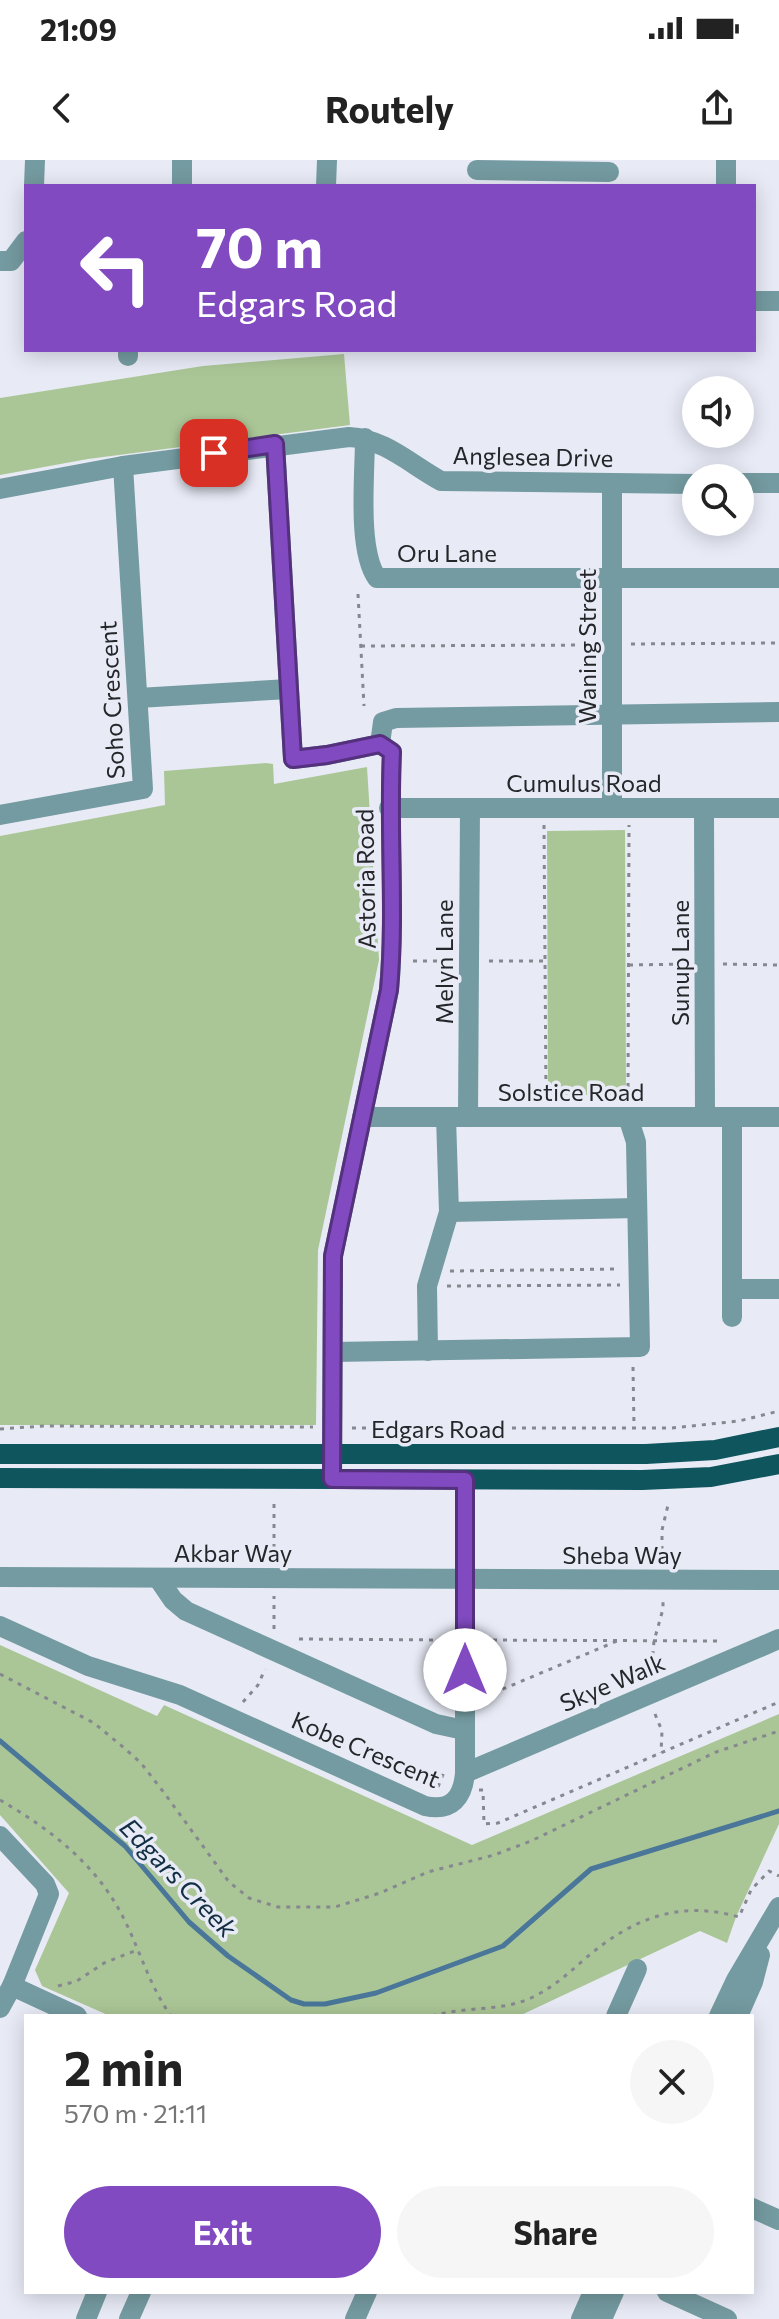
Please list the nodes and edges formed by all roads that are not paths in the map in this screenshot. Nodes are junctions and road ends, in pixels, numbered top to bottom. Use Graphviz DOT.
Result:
graph roads {
  1 [pos="35,160"];
  2 [pos="182,160"];
  3 [pos="327,160"];
  4 [pos="726,160"];
  5 [pos="477,172"];
  6 [pos="609,172"];
  7 [pos="34,184"];
  8 [pos="182,184"];
  9 [pos="326,184"];
  10 [pos="726,184"];
  11 [pos="24,244"];
  12 [pos="0,261"];
  13 [pos="756,301"];
  14 [pos="779,301"];
  15 [pos="365,438"];
  16 [pos="275,444"];
  17 [pos="123,466"];
  18 [pos="754,483"];
  19 [pos="779,483"];
  20 [pos="612,484"];
  21 [pos="682,484"];
  22 [pos="0,489"];
  23 [pos="612,578"];
  24 [pos="779,578"];
  25 [pos="289,689"];
  26 [pos="138,698"];
  27 [pos="779,712"];
  28 [pos="612,715"];
  29 [pos="380,744"];
  30 [pos="389,808"];
  31 [pos="470,808"];
  32 [pos="621,808"];
  33 [pos="704,808"];
  34 [pos="779,808"];
  35 [pos="0,815"];
  36 [pos="362,1117"];
  37 [pos="446,1117"];
  38 [pos="468,1117"];
  39 [pos="628,1117"];
  40 [pos="705,1117"];
  41 [pos="732,1117"];
  42 [pos="779,1117"];
  43 [pos="637,1208"];
  44 [pos="449,1212"];
  45 [pos="732,1289"];
  46 [pos="779,1289"];
  47 [pos="732,1317"];
  48 [pos="428,1351"];
  49 [pos="333,1352"];
  50 [pos="779,1437"];
  51 [pos="0,1454"];
  52 [pos="332,1454"];
  53 [pos="779,1464"];
  54 [pos="0,1478"];
  55 [pos="332,1479"];
  56 [pos="465,1480"];
  57 [pos="0,1577"];
  58 [pos="158,1578"];
  59 [pos="465,1579"];
  60 [pos="779,1580"];
  61 [pos="0,1626"];
  62 [pos="779,1639"];
  63 [pos="464,1730"];
  64 [pos="458,1778"];
  65 [pos="0,1836"];
  66 [pos="779,1907"];
  67 [pos="767,1932"];
  68 [pos="637,1969"];
  69 [pos="12,1986"];
  70 [pos="0,2008"];
  71 [pos="73,2014"];
  72 [pos="617,2014"];
  73 [pos="720,2014"];
  74 [pos="739,2014"];
  75 [pos="754,2209"];
  76 [pos="779,2220"];
  77 [pos="96,2294"];
  78 [pos="140,2294"];
  79 [pos="366,2294"];
  80 [pos="592,2294"];
  81 [pos="613,2294"];
  82 [pos="671,2294"];
  83 [pos="86,2319"];
  84 [pos="129,2319"];
  85 [pos="355,2319"];
  86 [pos="581,2319"];
  87 [pos="602,2319"];
  88 [pos="727,2319"];
  1 -- 7 [label="street"];
  2 -- 8 [label="street"];
  3 -- 9 [label="street"];
  4 -- 10 [label="street"];
  5 -- 6 [label="street"];
  11 -- 12 [label="street"];
  13 -- 14 [label="street"];
  15 -- 16 [label="street, Anglesea Drive"];
  15 -- 20 [label="street, Anglesea Drive"];
  15 -- 23 [label="street, Oru Lane"];
  16 -- 17 [label="street, Anglesea Drive"];
  16 -- 25 [label="street"];
  17 -- 22 [label="street, Anglesea Drive"];
  17 -- 26 [label="street, Soho Crescent"];
  18 -- 19 [label="street"];
  20 -- 21 [label="street, Anglesea Drive"];
  20 -- 23 [label="street, Waning Street"];
  23 -- 24 [label="street"];
  23 -- 28 [label="street, Waning Street"];
  25 -- 26 [label="street"];
  25 -- 29 [label="street"];
  26 -- 35 [label="street, Soho Crescent"];
  27 -- 28 [label="street"];
  28 -- 29 [label="street"];
  28 -- 32 [label="street, Waning Street"];
  29 -- 30 [label="street, Astoria Road"];
  30 -- 31 [label="street, Cumulus Road"];
  30 -- 36 [label="street, Astoria Road"];
  31 -- 32 [label="street, Cumulus Road"];
  31 -- 38 [label="street, Melyn Lane"];
  32 -- 33 [label="street, Cumulus Road"];
  33 -- 34 [label="street, Cumulus Road"];
  33 -- 40 [label="street, Sunup Lane"];
  36 -- 37 [label="street, Solstice Road"];
  36 -- 49 [label="street, Astoria Road"];
  37 -- 38 [label="street, Solstice Road"];
  37 -- 44 [label="street"];
  38 -- 39 [label="street, Solstice Road"];
  39 -- 40 [label="street, Solstice Road"];
  39 -- 43 [label="street"];
  40 -- 41 [label="street, Solstice Road"];
  41 -- 42 [label="street, Solstice Road"];
  41 -- 45 [label="street"];
  43 -- 44 [label="street"];
  43 -- 48 [label="street"];
  44 -- 48 [label="street"];
  45 -- 46 [label="street"];
  45 -- 47 [label="street"];
  48 -- 49 [label="street"];
  49 -- 52 [label="street, Astoria Road"];
  50 -- 52 [label="main road, Edgars Road"];
  51 -- 52 [label="main road, Edgars Road"];
  52 -- 55 [label="street, Astoria Road"];
  53 -- 56 [label="main road"];
  54 -- 55 [label="main road"];
  55 -- 56 [label="main road"];
  56 -- 59 [label="street, Kobe Crescent"];
  57 -- 58 [label="street, Akbar Way"];
  58 -- 59 [label="street, Akbar Way"];
  58 -- 63 [label="street"];
  59 -- 60 [label="street, Sheba Way"];
  59 -- 63 [label="street, Kobe Crescent"];
  61 -- 64 [label="street, Kobe Crescent"];
  62 -- 64 [label="street, Skye Walk"];
  63 -- 64 [label="street, Kobe Crescent"];
  65 -- 69 [label="street"];
  66 -- 67 [label="street"];
  67 -- 73 [label="street"];
  67 -- 74 [label="street"];
  68 -- 72 [label="street"];
  69 -- 70 [label="street"];
  69 -- 71 [label="street"];
  75 -- 76 [label="street"];
  77 -- 83 [label="street"];
  78 -- 84 [label="street"];
  79 -- 85 [label="street"];
  80 -- 86 [label="street"];
  81 -- 87 [label="street"];
  82 -- 88 [label="street"];
}
